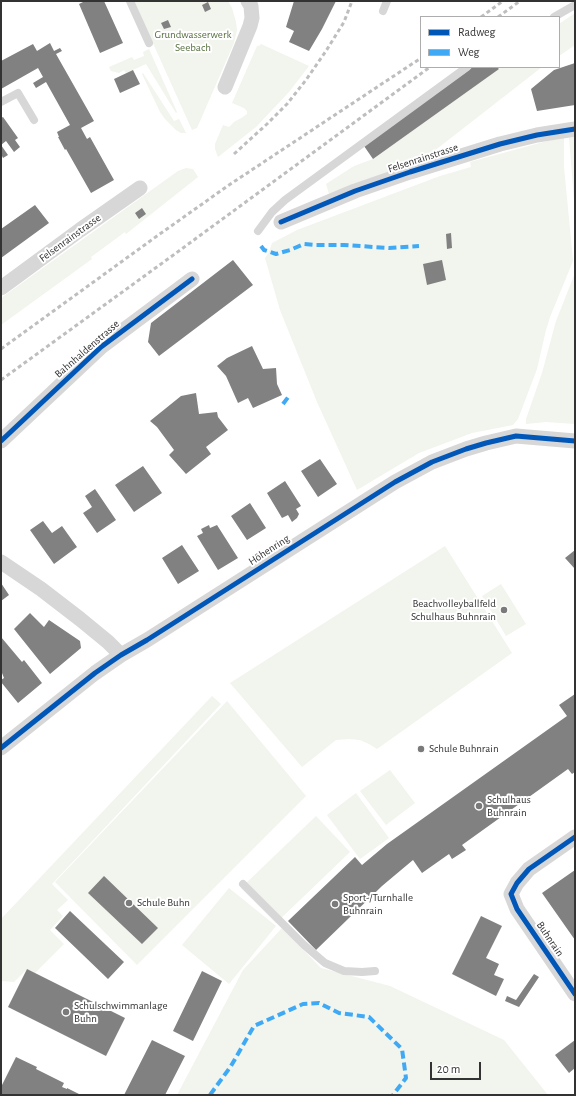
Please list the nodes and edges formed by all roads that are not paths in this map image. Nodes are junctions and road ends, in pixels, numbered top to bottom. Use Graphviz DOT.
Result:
graph roads {
  1 [pos="130,1"];
  2 [pos="387,1"];
  3 [pos="251,3"];
  4 [pos="575,5"];
  5 [pos="383,11"];
  6 [pos="556,16"];
  7 [pos="149,43"];
  8 [pos="466,68"];
  9 [pos="225,87"];
  10 [pos="1,102"];
  11 [pos="34,120"];
  12 [pos="575,129"];
  13 [pos="140,188"];
  14 [pos="281,222"];
  15 [pos="258,231"];
  16 [pos="192,279"];
  17 [pos="1,288"];
  18 [pos="1,441"];
  19 [pos="575,441"];
  20 [pos="1,562"];
  21 [pos="121,655"];
  22 [pos="1,748"];
  23 [pos="575,837"];
  24 [pos="243,884"];
  25 [pos="375,971"];
  26 [pos="575,994"];
  1 -- 7 [label="lane"];
  2 -- 5 [label="lane"];
  3 -- 9 [label="street"];
  4 -- 6 [label="lane"];
  8 -- 15 [label="lane"];
  10 -- 11 [label="lane"];
  12 -- 14 [label="street, Felsenrainstrasse"];
  13 -- 17 [label="street, Felsenrainstrasse"];
  16 -- 18 [label="street, Bahnhaldenstrasse"];
  19 -- 21 [label="street, Höhenring"];
  20 -- 21 [label="street"];
  21 -- 22 [label="street, Höhenring"];
  23 -- 26 [label="street, Buhnrain"];
  24 -- 25 [label="lane"];
}
